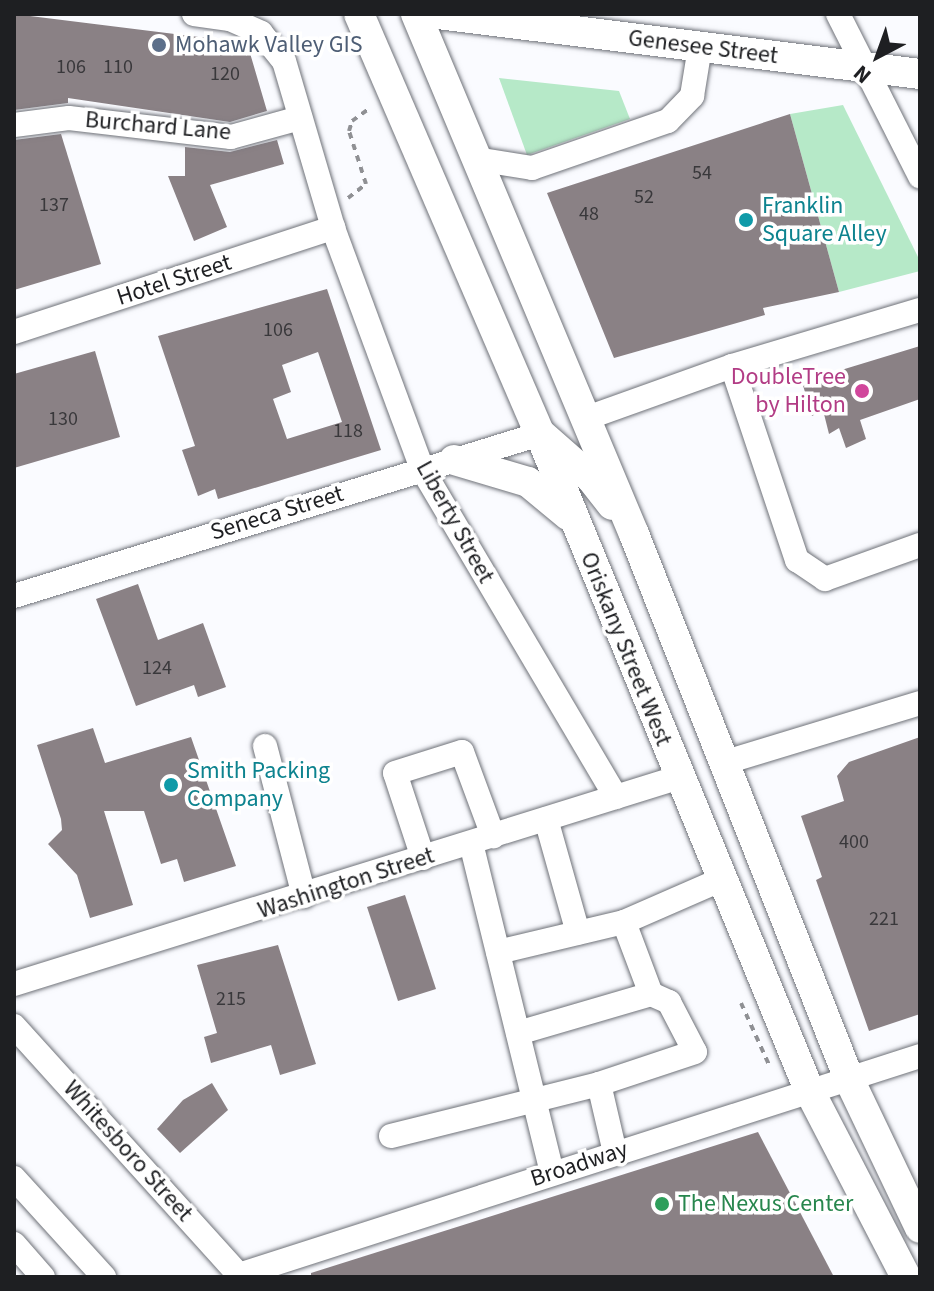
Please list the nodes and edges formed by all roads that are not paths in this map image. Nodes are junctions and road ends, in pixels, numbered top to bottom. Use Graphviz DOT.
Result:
graph roads {
  1 [pos="194,14"];
  2 [pos="358,14"];
  3 [pos="377,14"];
  4 [pos="416,14"];
  5 [pos="438,14"];
  6 [pos="838,14"];
  7 [pos="700,47"];
  8 [pos="865,68"];
  9 [pos="920,74"];
  10 [pos="300,118"];
  11 [pos="14,125"];
  12 [pos="476,159"];
  13 [pos="920,176"];
  14 [pos="333,228"];
  15 [pos="920,310"];
  16 [pos="14,332"];
  17 [pos="732,366"];
  18 [pos="587,418"];
  19 [pos="540,434"];
  20 [pos="454,460"];
  21 [pos="422,469"];
  22 [pos="578,528"];
  23 [pos="634,534"];
  24 [pos="920,545"];
  25 [pos="14,596"];
  26 [pos="920,703"];
  27 [pos="265,746"];
  28 [pos="726,762"];
  29 [pos="677,778"];
  30 [pos="616,797"];
  31 [pos="546,819"];
  32 [pos="482,840"];
  33 [pos="423,858"];
  34 [pos="720,880"];
  35 [pos="304,896"];
  36 [pos="624,922"];
  37 [pos="578,933"];
  38 [pos="498,952"];
  39 [pos="14,984"];
  40 [pos="651,994"];
  41 [pos="14,1026"];
  42 [pos="518,1033"];
  43 [pos="920,1056"];
  44 [pos="849,1079"];
  45 [pos="599,1084"];
  46 [pos="809,1090"];
  47 [pos="534,1099"];
  48 [pos="391,1136"];
  49 [pos="615,1153"];
  50 [pos="552,1172"];
  51 [pos="14,1178"];
  52 [pos="920,1228"];
  53 [pos="14,1244"];
  54 [pos="240,1276"];
  55 [pos="43,1277"];
  56 [pos="104,1277"];
  57 [pos="906,1277"];
  1 -- 10 [label="street, Liberty Street"];
  2 -- 3 [label="main road"];
  2 -- 19 [label="main road, Oriskany Street West"];
  4 -- 12 [label="main road, Oriskany Street West"];
  5 -- 7 [label="main road, Genesee Street"];
  6 -- 8 [label="street"];
  7 -- 8 [label="main road, Genesee Street"];
  7 -- 12 [label="street"];
  8 -- 9 [label="main road, Genesee Street"];
  8 -- 13 [label="street"];
  10 -- 11 [label="street, Burchard Lane"];
  10 -- 14 [label="street, Liberty Street"];
  12 -- 18 [label="main road, Oriskany Street West"];
  14 -- 16 [label="street, Hotel Street"];
  14 -- 21 [label="street, Liberty Street"];
  15 -- 17 [label="street"];
  17 -- 18 [label="street"];
  17 -- 24 [label="street"];
  18 -- 23 [label="main road, Oriskany Street West"];
  19 -- 20 [label="street, Seneca Street"];
  19 -- 22 [label="main road, Oriskany Street West"];
  19 -- 23 [label="main road"];
  20 -- 21 [label="street, Seneca Street"];
  20 -- 22 [label="main road"];
  21 -- 25 [label="street, Seneca Street"];
  21 -- 30 [label="street, Liberty Street"];
  22 -- 29 [label="main road, Oriskany Street West"];
  23 -- 28 [label="main road, Oriskany Street West"];
  26 -- 28 [label="street"];
  27 -- 35 [label="street"];
  28 -- 44 [label="main road, Oriskany Street West"];
  29 -- 30 [label="street, Washington Street"];
  29 -- 34 [label="main road, Oriskany Street West"];
  30 -- 31 [label="street, Washington Street"];
  31 -- 32 [label="street, Washington Street"];
  31 -- 37 [label="street"];
  32 -- 33 [label="street, Washington Street"];
  32 -- 33 [label="street"];
  32 -- 38 [label="street"];
  33 -- 35 [label="street, Washington Street"];
  34 -- 36 [label="street"];
  34 -- 46 [label="main road, Oriskany Street West"];
  35 -- 39 [label="street, Washington Street"];
  36 -- 37 [label="street"];
  36 -- 40 [label="street"];
  37 -- 38 [label="street"];
  38 -- 42 [label="street"];
  40 -- 42 [label="street"];
  40 -- 45 [label="street"];
  41 -- 54 [label="street, Whitesboro Street"];
  42 -- 47 [label="street"];
  43 -- 44 [label="street, Broadway"];
  44 -- 46 [label="street, Broadway"];
  44 -- 52 [label="main road, Oriskany Street West"];
  45 -- 47 [label="street"];
  45 -- 49 [label="street"];
  46 -- 49 [label="street, Broadway"];
  46 -- 57 [label="main road, Oriskany Street West"];
  47 -- 48 [label="street"];
  47 -- 50 [label="street"];
  49 -- 50 [label="street, Broadway"];
  50 -- 54 [label="street, Broadway"];
  51 -- 56 [label="street"];
  53 -- 55 [label="street"];
}
